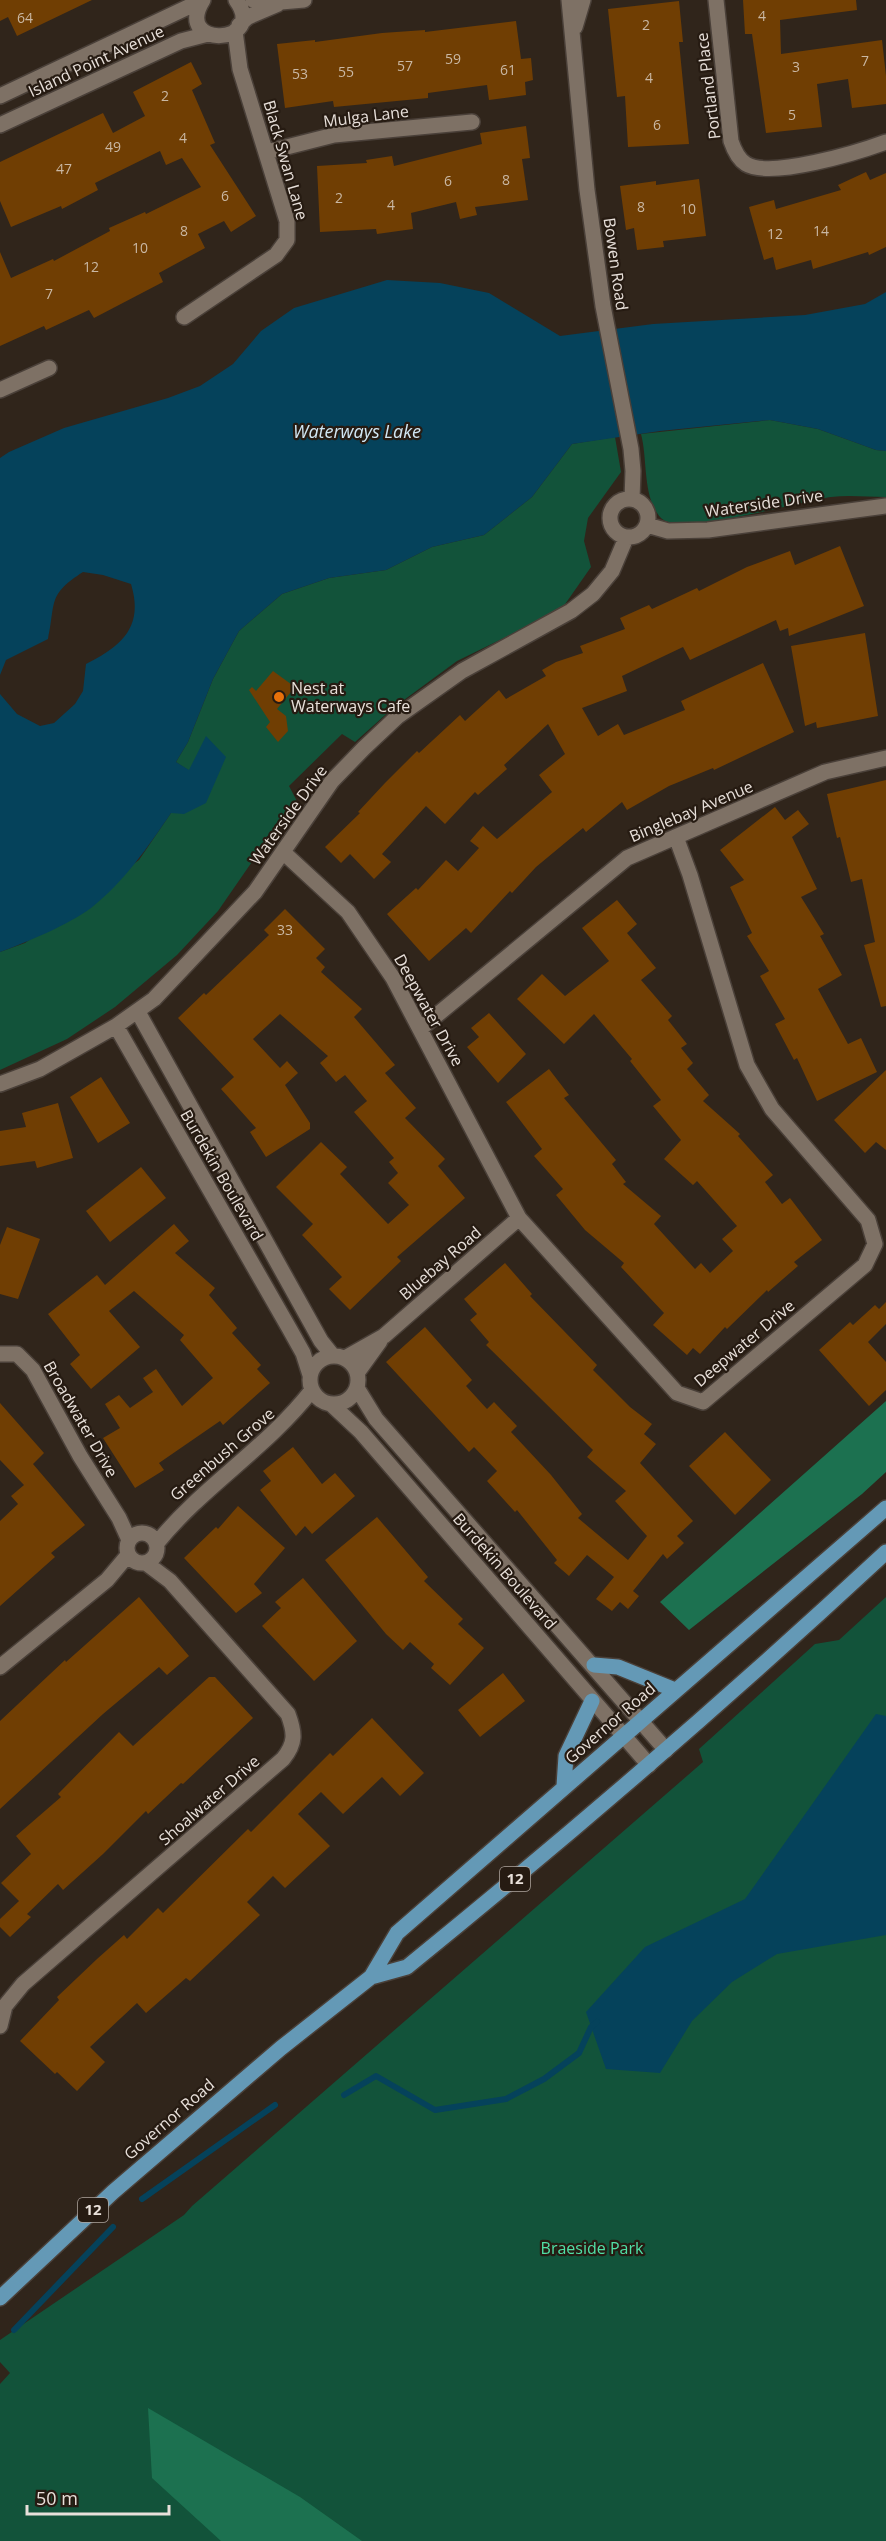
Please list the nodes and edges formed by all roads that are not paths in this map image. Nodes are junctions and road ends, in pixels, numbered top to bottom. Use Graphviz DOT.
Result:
graph roads {
  1 [pos="203,0"];
  2 [pos="236,0"];
  3 [pos="253,0"];
  4 [pos="304,0"];
  5 [pos="568,0"];
  6 [pos="583,0"];
  7 [pos="716,0"];
  8 [pos="281,2"];
  9 [pos="226,32"];
  10 [pos="573,32"];
  11 [pos="0,96"];
  12 [pos="0,102"];
  13 [pos="472,122"];
  14 [pos="4,123"];
  15 [pos="886,142"];
  16 [pos="267,152"];
  17 [pos="184,317"];
  18 [pos="49,368"];
  19 [pos="0,390"];
  20 [pos="632,499"];
  21 [pos="885,511"];
  22 [pos="647,525"];
  23 [pos="626,538"];
  24 [pos="886,758"];
  25 [pos="676,837"];
  26 [pos="284,852"];
  27 [pos="138,1012"];
  28 [pos="116,1026"];
  29 [pos="420,1029"];
  30 [pos="0,1084"];
  31 [pos="519,1218"];
  32 [pos="384,1336"];
  33 [pos="0,1354"];
  34 [pos="339,1357"];
  35 [pos="357,1381"];
  36 [pos="311,1383"];
  37 [pos="327,1403"];
  38 [pos="290,1418"];
  39 [pos="886,1508"];
  40 [pos="143,1548"];
  41 [pos="886,1552"];
  42 [pos="594,1665"];
  43 [pos="0,1667"];
  44 [pos="675,1690"];
  45 [pos="592,1701"];
  46 [pos="640,1720"];
  47 [pos="623,1735"];
  48 [pos="666,1750"];
  49 [pos="649,1765"];
  50 [pos="564,1786"];
  51 [pos="371,1977"];
  52 [pos="0,2026"];
  53 [pos="0,2298"];
  1 -- 9 [label="street"];
  1 -- 11 [label="street, Island Point Avenue"];
  2 -- 9 [label="street"];
  3 -- 8 [label="street, Island Point Avenue"];
  4 -- 8 [label="street, Island Point Avenue"];
  5 -- 10 [label="street, Bowen Road"];
  6 -- 10 [label="street, Bowen Road"];
  7 -- 15 [label="street, Portland Place"];
  8 -- 9 [label="street, Island Point Avenue"];
  9 -- 14 [label="street, Island Point Avenue"];
  9 -- 16 [label="street, Black Swan Lane"];
  10 -- 20 [label="street, Bowen Road"];
  12 -- 14 [label="street"];
  13 -- 16 [label="street, Mulga Lane"];
  16 -- 17 [label="street, Black Swan Lane"];
  18 -- 19 [label="street"];
  20 -- 22 [label="street"];
  20 -- 23 [label="street"];
  21 -- 22 [label="street, Waterside Drive"];
  22 -- 23 [label="street"];
  23 -- 26 [label="street, Waterside Drive"];
  24 -- 25 [label="street, Binglebay Avenue"];
  25 -- 29 [label="street, Binglebay Avenue"];
  25 -- 31 [label="street, Deepwater Drive"];
  26 -- 27 [label="street, Waterside Drive"];
  26 -- 29 [label="street, Deepwater Drive"];
  27 -- 28 [label="street, Waterside Drive"];
  27 -- 34 [label="street, Burdekin Boulevard"];
  28 -- 30 [label="street, Waterside Drive"];
  28 -- 36 [label="street, Burdekin Boulevard"];
  29 -- 31 [label="street, Deepwater Drive"];
  31 -- 32 [label="street, Bluebay Road"];
  32 -- 34 [label="street, Bluebay Road"];
  32 -- 35 [label="street, Bluebay Road"];
  33 -- 40 [label="street, Broadwater Drive"];
  34 -- 35 [label="street"];
  34 -- 36 [label="street"];
  35 -- 37 [label="street"];
  35 -- 42 [label="street, Burdekin Boulevard"];
  36 -- 37 [label="street"];
  36 -- 38 [label="street, Greenbush Grove"];
  37 -- 38 [label="street, Greenbush Grove"];
  37 -- 45 [label="street, Burdekin Boulevard"];
  38 -- 40 [label="street, Greenbush Grove"];
  39 -- 44 [label="main road, Governor Road / 12"];
  40 -- 43 [label="street, Greenbush Grove"];
  40 -- 52 [label="street, Shoalwater Drive"];
  41 -- 48 [label="main road, Governor Road / 12"];
  42 -- 44 [label="main road"];
  42 -- 46 [label="street, Burdekin Boulevard"];
  44 -- 46 [label="main road, Governor Road / 12"];
  45 -- 47 [label="street, Burdekin Boulevard"];
  45 -- 50 [label="main road"];
  46 -- 47 [label="main road, Governor Road / 12"];
  46 -- 48 [label="street, Burdekin Boulevard"];
  47 -- 49 [label="street, Burdekin Boulevard"];
  47 -- 50 [label="main road, Governor Road / 12"];
  48 -- 49 [label="main road, Governor Road / 12"];
  49 -- 51 [label="main road, Governor Road / 12"];
  50 -- 51 [label="main road, Governor Road / 12"];
  51 -- 53 [label="main road, Governor Road / 12"];
}
